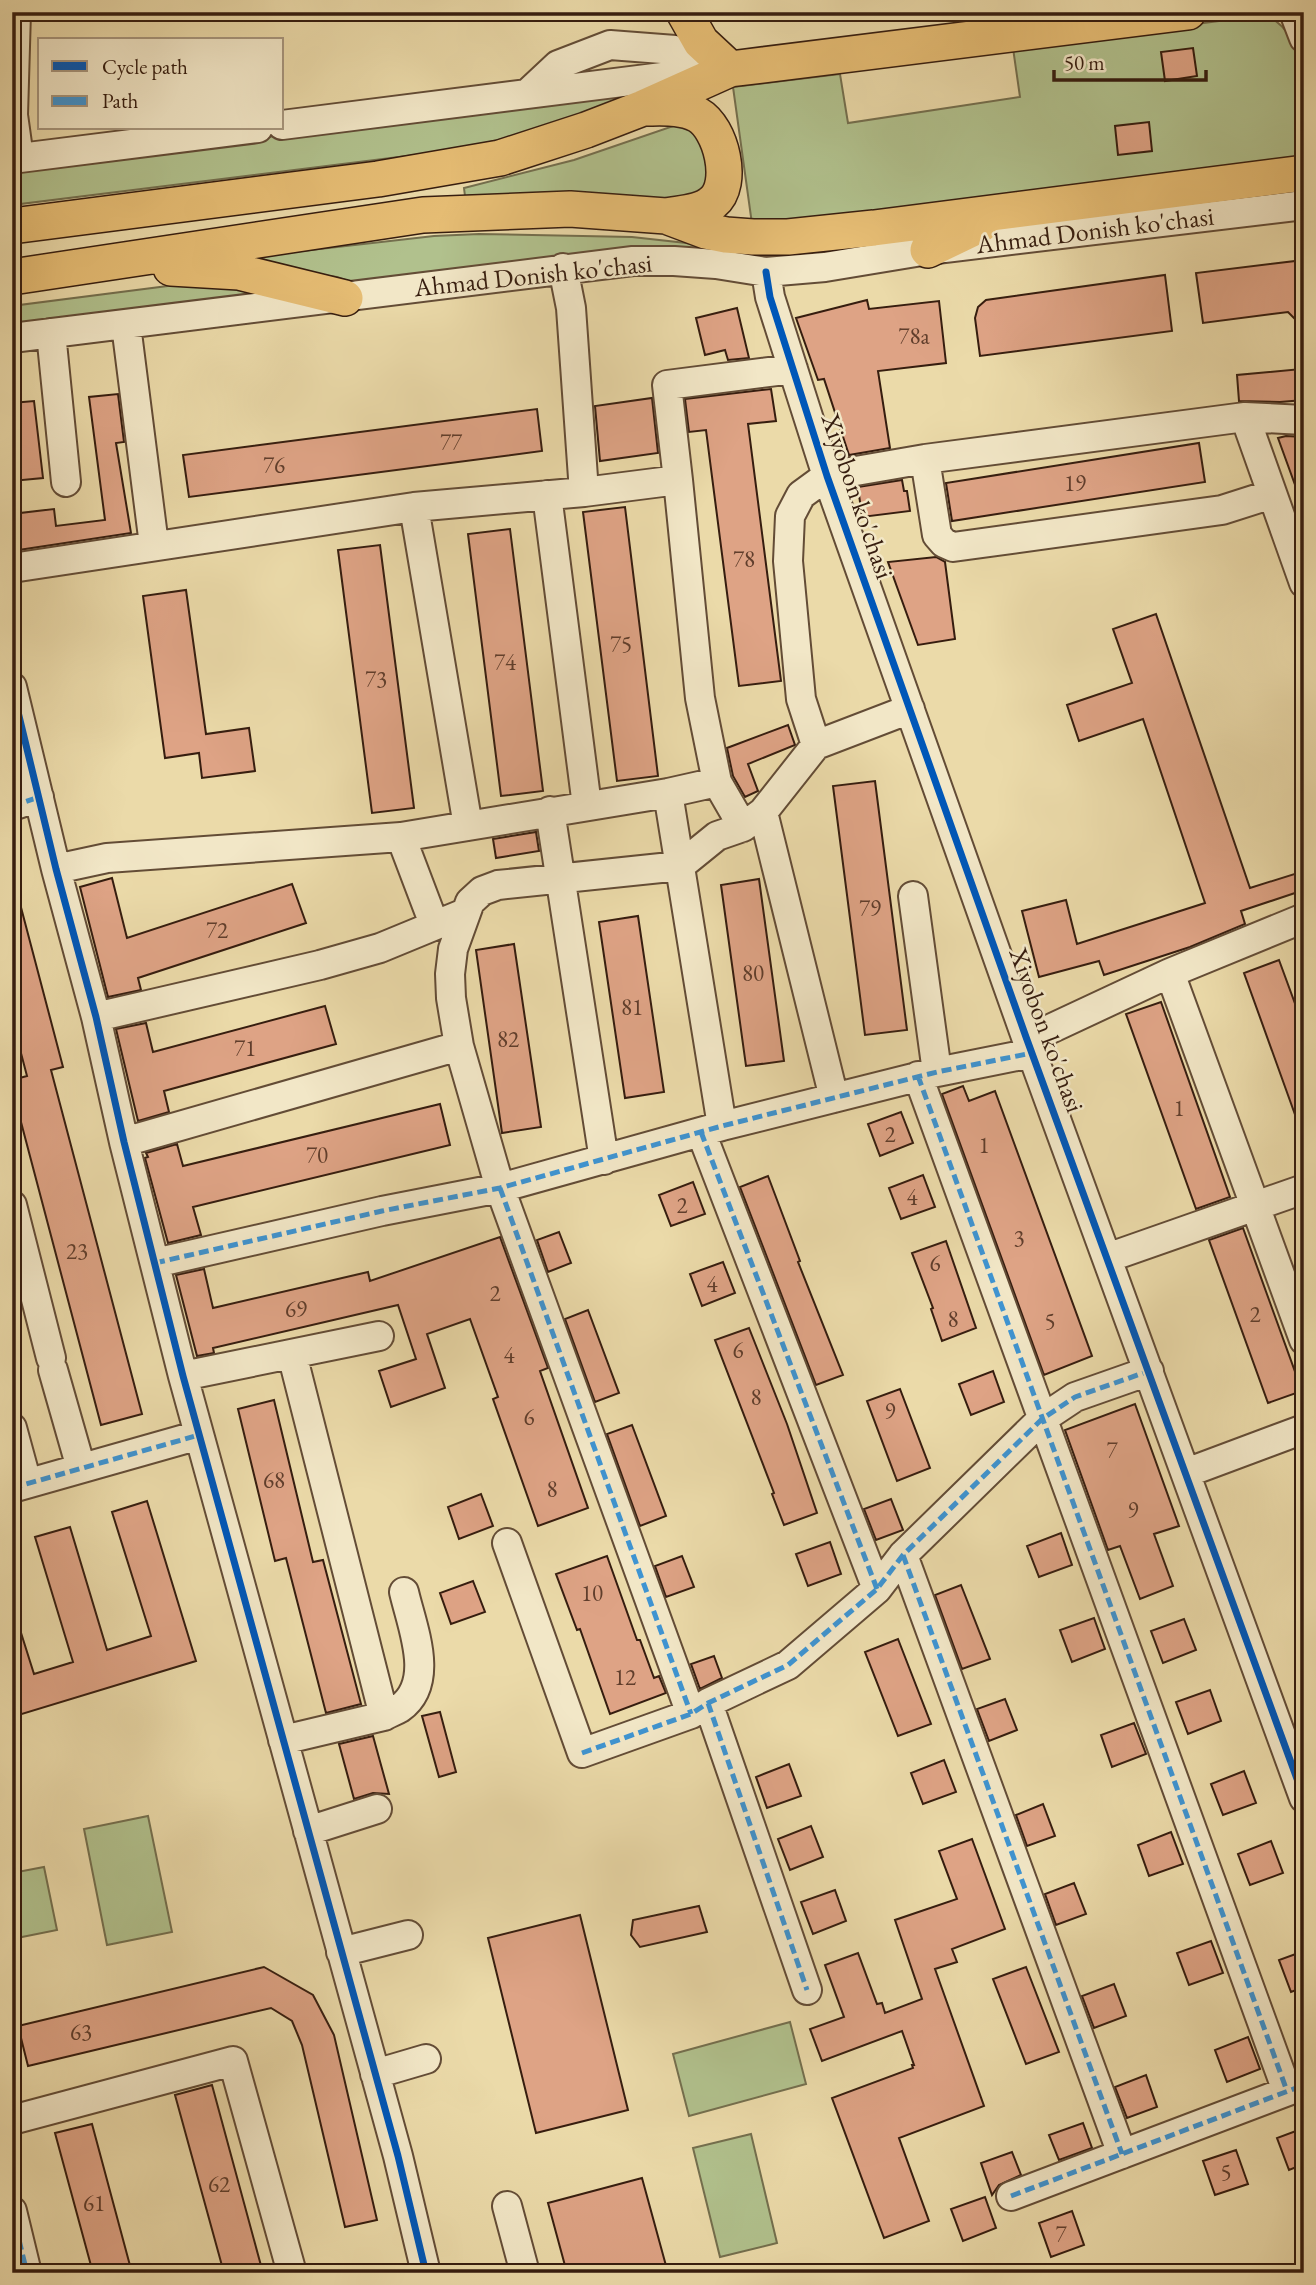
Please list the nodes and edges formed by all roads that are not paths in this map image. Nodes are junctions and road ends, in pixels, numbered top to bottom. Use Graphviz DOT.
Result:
graph roads {
  1 [pos="16,12"];
  2 [pos="683,12"];
  3 [pos="1188,12"];
  4 [pos="1294,12"];
  5 [pos="1304,38"];
  6 [pos="717,70"];
  7 [pos="664,83"];
  8 [pos="527,94"];
  9 [pos="284,125"];
  10 [pos="242,130"];
  11 [pos="15,158"];
  12 [pos="1304,173"];
  13 [pos="1304,205"];
  14 [pos="1008,211"];
  15 [pos="666,216"];
  16 [pos="12,226"];
  17 [pos="928,250"];
  18 [pos="98,265"];
  19 [pos="563,268"];
  20 [pos="766,272"];
  21 [pos="12,276"];
  22 [pos="345,298"];
  23 [pos="126,325"];
  24 [pos="51,334"];
  25 [pos="12,338"];
  26 [pos="793,369"];
  27 [pos="1245,417"];
  28 [pos="1304,420"];
  29 [pos="925,459"];
  30 [pos="827,476"];
  31 [pos="678,480"];
  32 [pos="66,482"];
  33 [pos="584,492"];
  34 [pos="1272,494"];
  35 [pos="547,495"];
  36 [pos="414,508"];
  37 [pos="154,545"];
  38 [pos="12,568"];
  39 [pos="1304,583"];
  40 [pos="12,687"];
  41 [pos="910,709"];
  42 [pos="816,745"];
  43 [pos="717,782"];
  44 [pos="668,793"];
  45 [pos="39,797"];
  46 [pos="12,806"];
  47 [pos="587,806"];
  48 [pos="550,811"];
  49 [pos="753,820"];
  50 [pos="468,826"];
  51 [pos="401,837"];
  52 [pos="680,866"];
  53 [pos="56,869"];
  54 [pos="560,878"];
  55 [pos="913,896"];
  56 [pos="465,913"];
  57 [pos="434,924"];
  58 [pos="1302,925"];
  59 [pos="1171,973"];
  60 [pos="96,1017"];
  61 [pos="1029,1045"];
  62 [pos="458,1046"];
  63 [pos="928,1074"];
  64 [pos="834,1098"];
  65 [pos="711,1129"];
  66 [pos="124,1142"];
  67 [pos="604,1160"];
  68 [pos="500,1188"];
  69 [pos="1304,1189"];
  70 [pos="12,1205"];
  71 [pos="1256,1207"];
  72 [pos="1107,1258"];
  73 [pos="155,1263"];
  74 [pos="379,1336"];
  75 [pos="1304,1340"];
  76 [pos="292,1354"];
  77 [pos="1149,1371"];
  78 [pos="183,1377"];
  79 [pos="1042,1419"];
  80 [pos="12,1428"];
  81 [pos="1304,1429"];
  82 [pos="199,1435"];
  83 [pos="81,1468"];
  84 [pos="1186,1473"];
  85 [pos="20,1485"];
  86 [pos="507,1543"];
  87 [pos="903,1555"];
  88 [pos="877,1589"];
  89 [pos="404,1592"];
  90 [pos="700,1708"];
  91 [pos="384,1716"];
  92 [pos="283,1740"];
  93 [pos="1295,1744"];
  94 [pos="1304,1798"];
  95 [pos="377,1809"];
  96 [pos="308,1831"];
  97 [pos="408,1934"];
  98 [pos="341,1952"];
  99 [pos="807,1990"];
  100 [pos="426,2059"];
  101 [pos="375,2074"];
  102 [pos="1295,2088"];
  103 [pos="12,2120"];
  104 [pos="1122,2154"];
  105 [pos="1011,2196"];
  106 [pos="507,2206"];
  107 [pos="12,2211"];
  108 [pos="27,2273"];
  109 [pos="292,2273"];
  110 [pos="426,2273"];
  111 [pos="525,2273"];
  1 -- 11 [label="street"];
  2 -- 6 [label="main road"];
  2 -- 7 [label="street"];
  3 -- 6 [label="main road, Ahmad Donish ko'chasi"];
  4 -- 5 [label="street"];
  6 -- 7 [label="main road, Ahmad Donish ko'chasi"];
  7 -- 8 [label="street, Ahmad Donish ko'chasi"];
  7 -- 8 [label="street"];
  7 -- 15 [label="main road, Ahmad Donish ko'chasi"];
  7 -- 16 [label="main road, Ahmad Donish ko'chasi"];
  8 -- 9 [label="street, Ahmad Donish ko'chasi"];
  10 -- 11 [label="street"];
  12 -- 14 [label="main road, Ahmad Donish ko'chasi"];
  13 -- 17 [label="street, Ahmad Donish ko'chasi"];
  14 -- 15 [label="main road, Ahmad Donish ko'chasi"];
  14 -- 17 [label="main road"];
  15 -- 18 [label="main road, Ahmad Donish ko'chasi"];
  17 -- 20 [label="street, Ahmad Donish ko'chasi"];
  18 -- 21 [label="main road, Ahmad Donish ko'chasi"];
  18 -- 22 [label="main road"];
  19 -- 20 [label="street, Ahmad Donish ko'chasi"];
  19 -- 22 [label="street, Ahmad Donish ko'chasi"];
  19 -- 33 [label="street"];
  20 -- 26 [label="street, Xiyobon ko'chasi"];
  22 -- 23 [label="street, Ahmad Donish ko'chasi"];
  23 -- 24 [label="street, Ahmad Donish ko'chasi"];
  23 -- 37 [label="street"];
  24 -- 25 [label="street, Ahmad Donish ko'chasi"];
  24 -- 32 [label="street"];
  26 -- 30 [label="street, Xiyobon ko'chasi"];
  26 -- 31 [label="street"];
  27 -- 28 [label="street"];
  27 -- 29 [label="street"];
  27 -- 34 [label="street"];
  29 -- 30 [label="street"];
  29 -- 34 [label="street"];
  30 -- 41 [label="street, Xiyobon ko'chasi"];
  30 -- 42 [label="street"];
  31 -- 33 [label="street"];
  31 -- 43 [label="street"];
  33 -- 35 [label="street"];
  34 -- 39 [label="street"];
  35 -- 36 [label="street"];
  35 -- 47 [label="street"];
  36 -- 37 [label="street"];
  36 -- 50 [label="street"];
  37 -- 38 [label="street"];
  40 -- 45 [label="street"];
  41 -- 42 [label="street"];
  41 -- 61 [label="street, Xiyobon ko'chasi"];
  42 -- 49 [label="street"];
  43 -- 44 [label="street"];
  43 -- 49 [label="street"];
  44 -- 47 [label="street"];
  44 -- 52 [label="street"];
  45 -- 46 [label="street"];
  45 -- 53 [label="street"];
  47 -- 48 [label="street"];
  48 -- 50 [label="street"];
  48 -- 54 [label="street"];
  49 -- 52 [label="street"];
  49 -- 64 [label="street"];
  50 -- 51 [label="street"];
  51 -- 53 [label="street"];
  51 -- 57 [label="street"];
  52 -- 54 [label="street"];
  52 -- 65 [label="street"];
  53 -- 60 [label="street"];
  54 -- 56 [label="street"];
  54 -- 67 [label="street"];
  55 -- 63 [label="street"];
  56 -- 57 [label="street"];
  56 -- 62 [label="street"];
  57 -- 60 [label="street"];
  58 -- 59 [label="street"];
  59 -- 61 [label="street"];
  59 -- 71 [label="street"];
  60 -- 66 [label="street"];
  61 -- 63 [label="street"];
  61 -- 72 [label="street, Xiyobon ko'chasi"];
  62 -- 66 [label="street"];
  62 -- 68 [label="street"];
  63 -- 64 [label="street"];
  63 -- 79 [label="street"];
  64 -- 65 [label="street"];
  65 -- 67 [label="street"];
  65 -- 88 [label="street"];
  66 -- 73 [label="street"];
  67 -- 68 [label="street"];
  68 -- 73 [label="street"];
  68 -- 90 [label="street"];
  69 -- 71 [label="street"];
  70 -- 83 [label="street"];
  71 -- 72 [label="street"];
  71 -- 75 [label="street"];
  72 -- 77 [label="street, Xiyobon ko'chasi"];
  73 -- 78 [label="street"];
  74 -- 76 [label="street"];
  76 -- 78 [label="street"];
  76 -- 91 [label="street"];
  77 -- 79 [label="street"];
  77 -- 84 [label="street, Xiyobon ko'chasi"];
  78 -- 82 [label="street"];
  79 -- 87 [label="street"];
  79 -- 102 [label="street"];
  80 -- 85 [label="street"];
  81 -- 84 [label="street"];
  82 -- 83 [label="street"];
  82 -- 92 [label="street"];
  83 -- 85 [label="street"];
  84 -- 93 [label="street, Xiyobon ko'chasi"];
  86 -- 90 [label="street"];
  87 -- 88 [label="street"];
  87 -- 104 [label="street"];
  88 -- 90 [label="street"];
  89 -- 91 [label="street"];
  90 -- 99 [label="street"];
  91 -- 92 [label="street"];
  92 -- 96 [label="street"];
  93 -- 94 [label="street, Xiyobon ko'chasi"];
  95 -- 96 [label="street"];
  96 -- 98 [label="street"];
  97 -- 98 [label="street"];
  98 -- 101 [label="street"];
  100 -- 101 [label="street"];
  101 -- 110 [label="street"];
  102 -- 104 [label="street"];
  103 -- 109 [label="street"];
  104 -- 105 [label="street"];
  106 -- 111 [label="street"];
  107 -- 108 [label="street"];
}
